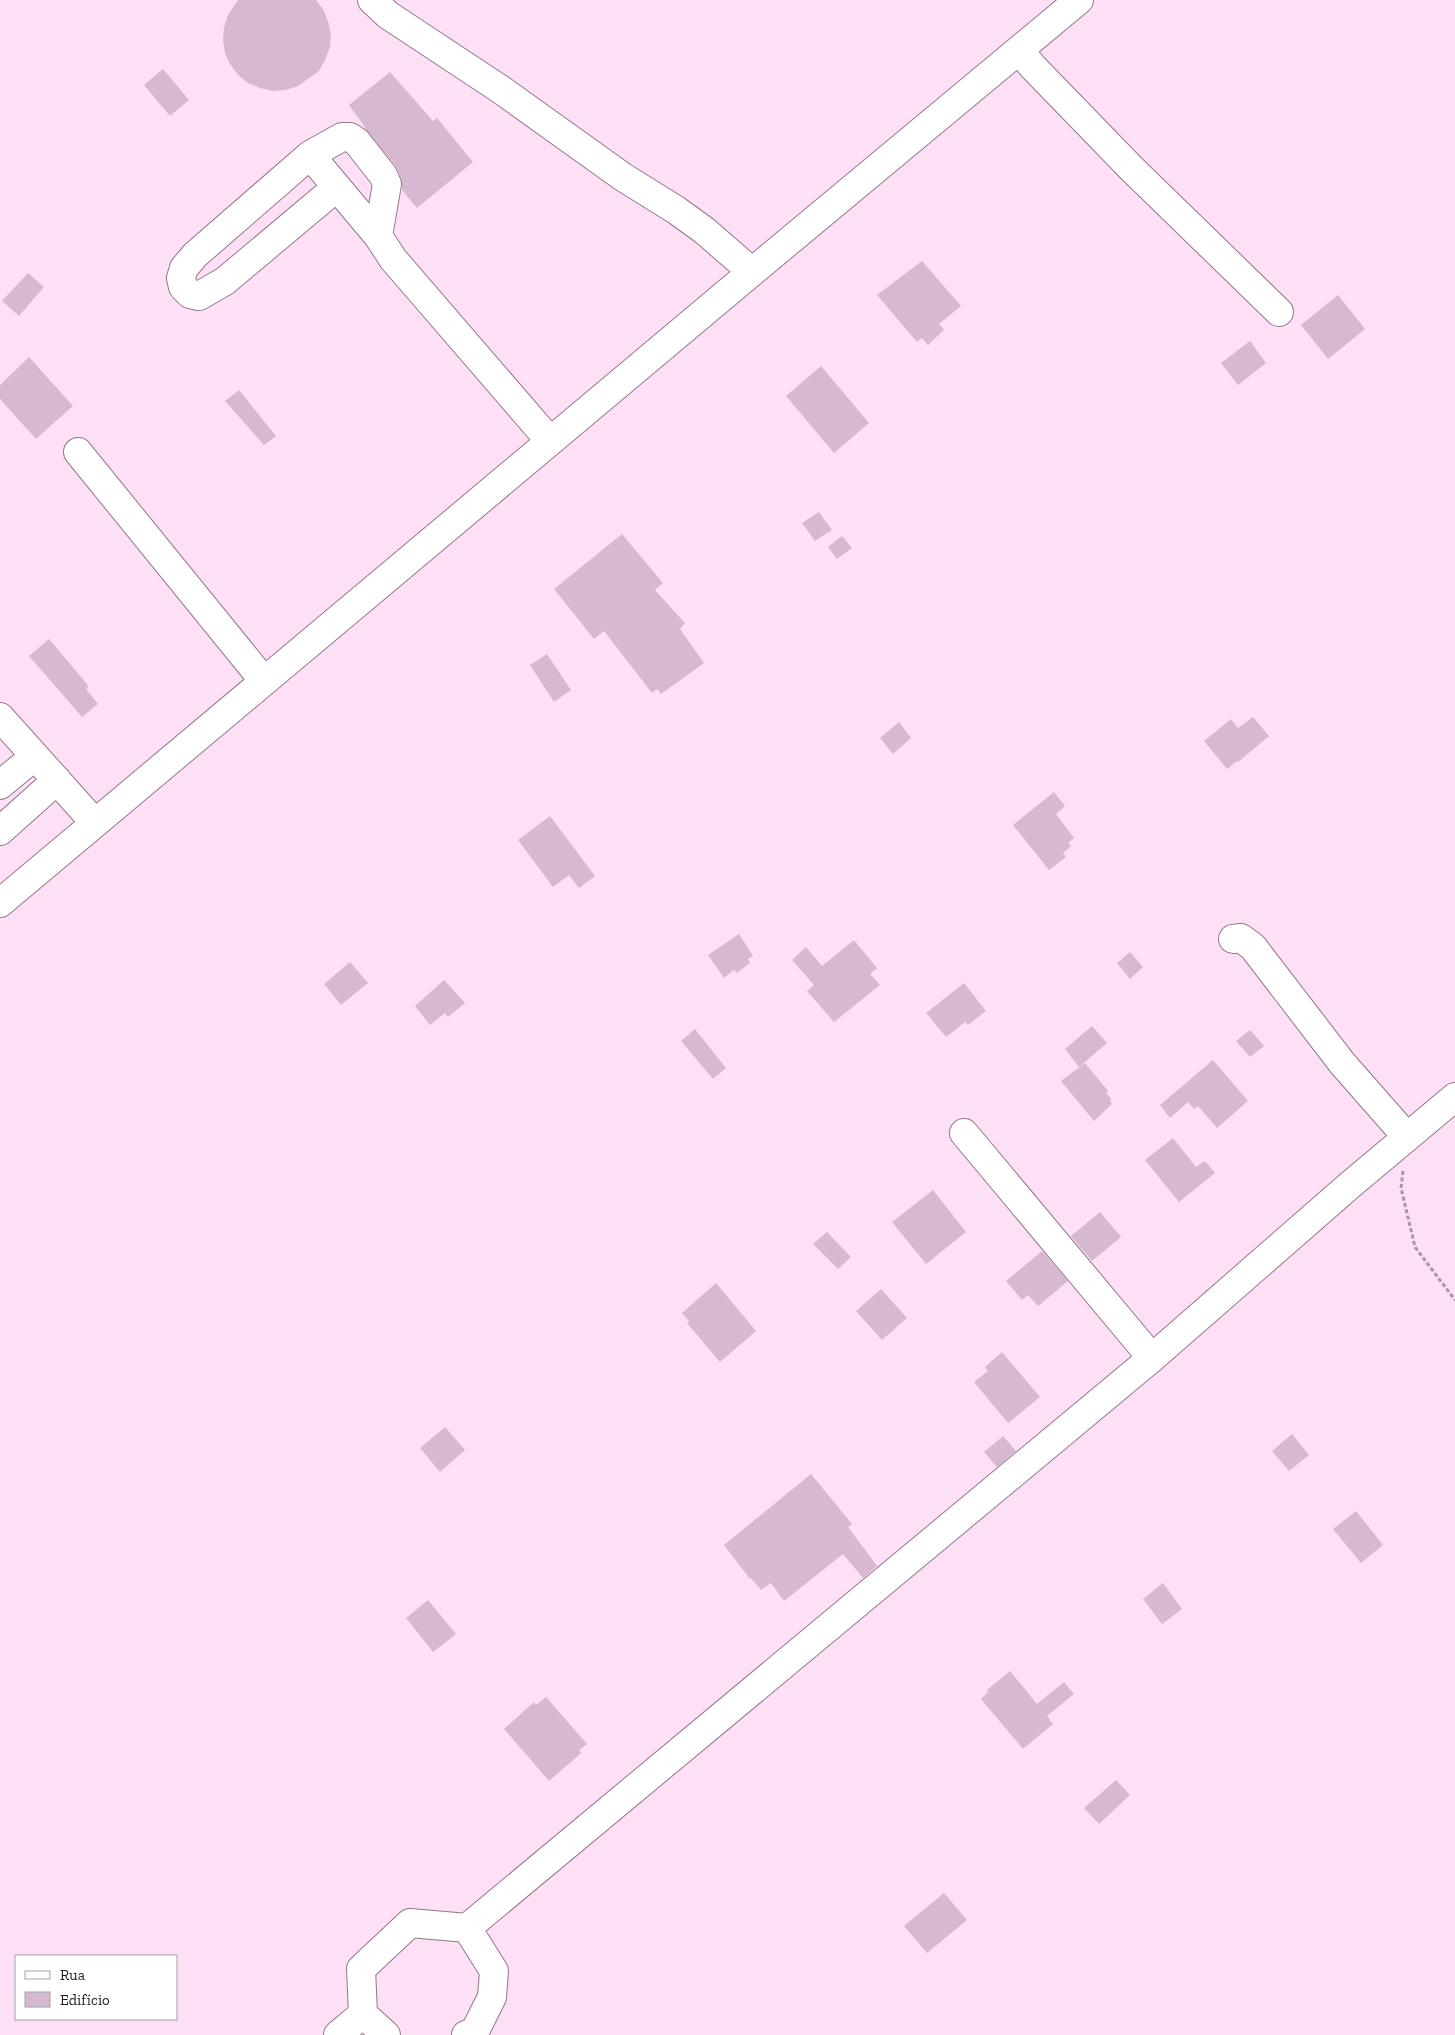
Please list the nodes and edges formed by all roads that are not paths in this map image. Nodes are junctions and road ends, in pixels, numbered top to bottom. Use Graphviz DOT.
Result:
graph roads {
  1 [pos="372,0"];
  2 [pos="1079,0"];
  3 [pos="1019,50"];
  4 [pos="310,155"];
  5 [pos="337,187"];
  6 [pos="378,236"];
  7 [pos="752,272"];
  8 [pos="1279,312"];
  9 [pos="550,441"];
  10 [pos="78,452"];
  11 [pos="264,682"];
  12 [pos="0,717"];
  13 [pos="35,756"];
  14 [pos="57,780"];
  15 [pos="0,785"];
  16 [pos="95,823"];
  17 [pos="0,831"];
  18 [pos="0,903"];
  19 [pos="1234,939"];
  20 [pos="1455,1097"];
  21 [pos="964,1133"];
  22 [pos="1407,1137"];
  23 [pos="1152,1358"];
  24 [pos="467,1928"];
  25 [pos="363,2014"];
  26 [pos="473,2034"];
  27 [pos="338,2035"];
  28 [pos="386,2035"];
  1 -- 7 [label="street"];
  2 -- 3 [label="street"];
  3 -- 7 [label="street"];
  3 -- 8 [label="street"];
  4 -- 5 [label="street"];
  4 -- 5 [label="street"];
  4 -- 6 [label="street"];
  5 -- 6 [label="street"];
  6 -- 9 [label="street"];
  7 -- 9 [label="street"];
  9 -- 11 [label="street"];
  10 -- 11 [label="street"];
  11 -- 16 [label="street"];
  12 -- 13 [label="street"];
  13 -- 14 [label="street"];
  13 -- 15 [label="street"];
  14 -- 16 [label="street"];
  14 -- 17 [label="street"];
  16 -- 18 [label="street"];
  19 -- 22 [label="street"];
  20 -- 22 [label="street"];
  21 -- 23 [label="street"];
  22 -- 23 [label="street"];
  23 -- 24 [label="street"];
  24 -- 25 [label="street"];
  24 -- 26 [label="street"];
  25 -- 27 [label="street"];
  25 -- 28 [label="street"];
}
